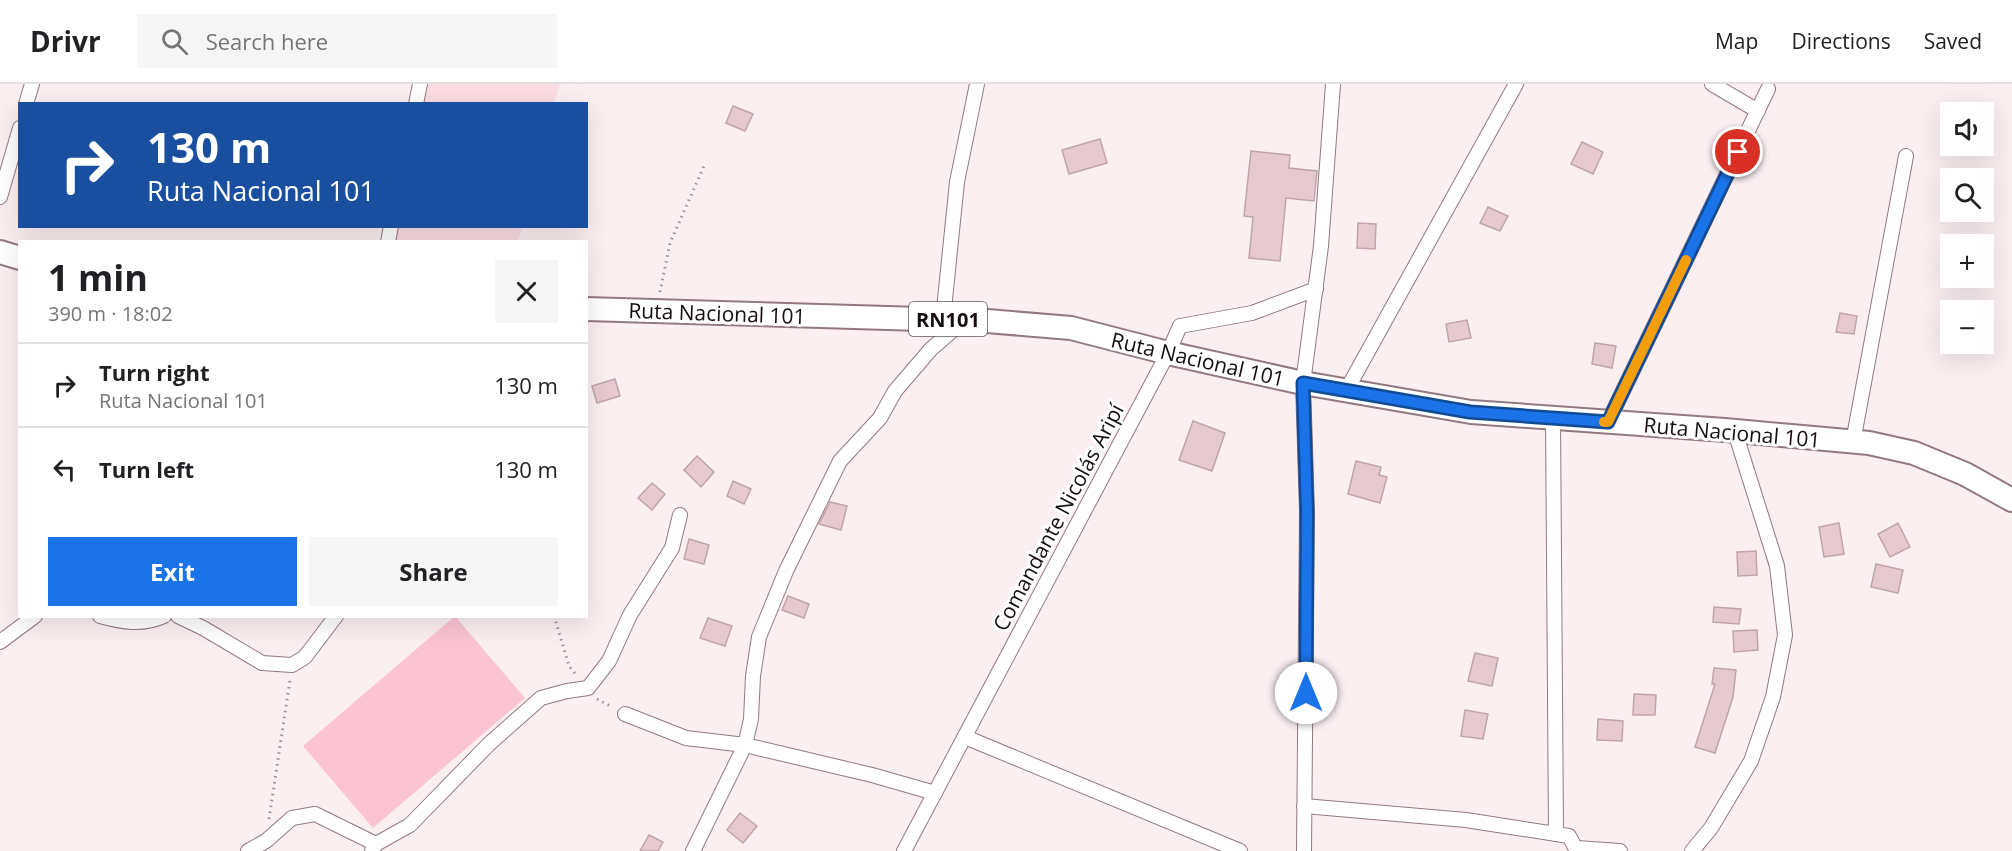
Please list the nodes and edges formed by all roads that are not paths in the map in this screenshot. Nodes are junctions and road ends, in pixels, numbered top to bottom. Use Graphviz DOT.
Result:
graph roads {
  1 [pos="32,84"];
  2 [pos="420,84"];
  3 [pos="977,84"];
  4 [pos="1333,84"];
  5 [pos="1516,84"];
  6 [pos="1712,84"];
  7 [pos="1768,89"];
  8 [pos="27,102"];
  9 [pos="416,102"];
  10 [pos="1758,111"];
  11 [pos="18,135"];
  12 [pos="1906,156"];
  13 [pos="0,197"];
  14 [pos="1316,289"];
  15 [pos="588,309"];
  16 [pos="954,320"];
  17 [pos="1168,353"];
  18 [pos="1303,383"];
  19 [pos="1346,391"];
  20 [pos="1553,418"];
  21 [pos="1608,422"];
  22 [pos="1735,432"];
  23 [pos="1853,442"];
  24 [pos="2012,500"];
  25 [pos="680,515"];
  26 [pos="32,618"];
  27 [pos="107,618"];
  28 [pos="160,618"];
  29 [pos="182,618"];
  30 [pos="334,618"];
  31 [pos="0,642"];
  32 [pos="625,714"];
  33 [pos="965,737"];
  34 [pos="745,745"];
  35 [pos="935,794"];
  36 [pos="1305,806"];
  37 [pos="1556,834"];
  38 [pos="374,848"];
  39 [pos="1577,849"];
  40 [pos="248,851"];
  41 [pos="693,851"];
  42 [pos="904,851"];
  43 [pos="1240,851"];
  44 [pos="1304,851"];
  45 [pos="1620,851"];
  46 [pos="1692,851"];
  1 -- 8 [label="street"];
  2 -- 9 [label="street"];
  3 -- 16 [label="street"];
  4 -- 14 [label="street"];
  5 -- 19 [label="street"];
  6 -- 10 [label="street"];
  7 -- 10 [label="street"];
  10 -- 21 [label="street"];
  11 -- 13 [label="street"];
  12 -- 23 [label="street"];
  14 -- 17 [label="street, Comandante Nicolás Aripí"];
  14 -- 18 [label="street"];
  15 -- 16 [label="main road, Ruta Nacional 101 / RN101"];
  16 -- 17 [label="main road, Ruta Nacional 101 / RN101"];
  16 -- 34 [label="street"];
  17 -- 18 [label="main road, Ruta Nacional 101 / RN101"];
  17 -- 33 [label="street, Comandante Nicolás Aripí"];
  18 -- 19 [label="main road, Ruta Nacional 101 / RN101"];
  18 -- 36 [label="street"];
  19 -- 20 [label="main road, Ruta Nacional 101 / RN101"];
  20 -- 21 [label="main road, Ruta Nacional 101 / RN101"];
  20 -- 37 [label="street"];
  21 -- 22 [label="main road, Ruta Nacional 101 / RN101"];
  22 -- 23 [label="main road, Ruta Nacional 101 / RN101"];
  22 -- 46 [label="street"];
  23 -- 24 [label="main road, Ruta Nacional 101 / RN101"];
  25 -- 38 [label="street"];
  26 -- 31 [label="street"];
  27 -- 28 [label="street"];
  29 -- 30 [label="street"];
  32 -- 34 [label="street"];
  33 -- 35 [label="street, Comandante Nicolás Aripí"];
  33 -- 43 [label="street"];
  34 -- 35 [label="street"];
  34 -- 41 [label="street"];
  35 -- 42 [label="street, Comandante Nicolás Aripí"];
  36 -- 37 [label="street"];
  36 -- 44 [label="street"];
  37 -- 39 [label="street"];
  38 -- 40 [label="street"];
  39 -- 45 [label="street"];
}
